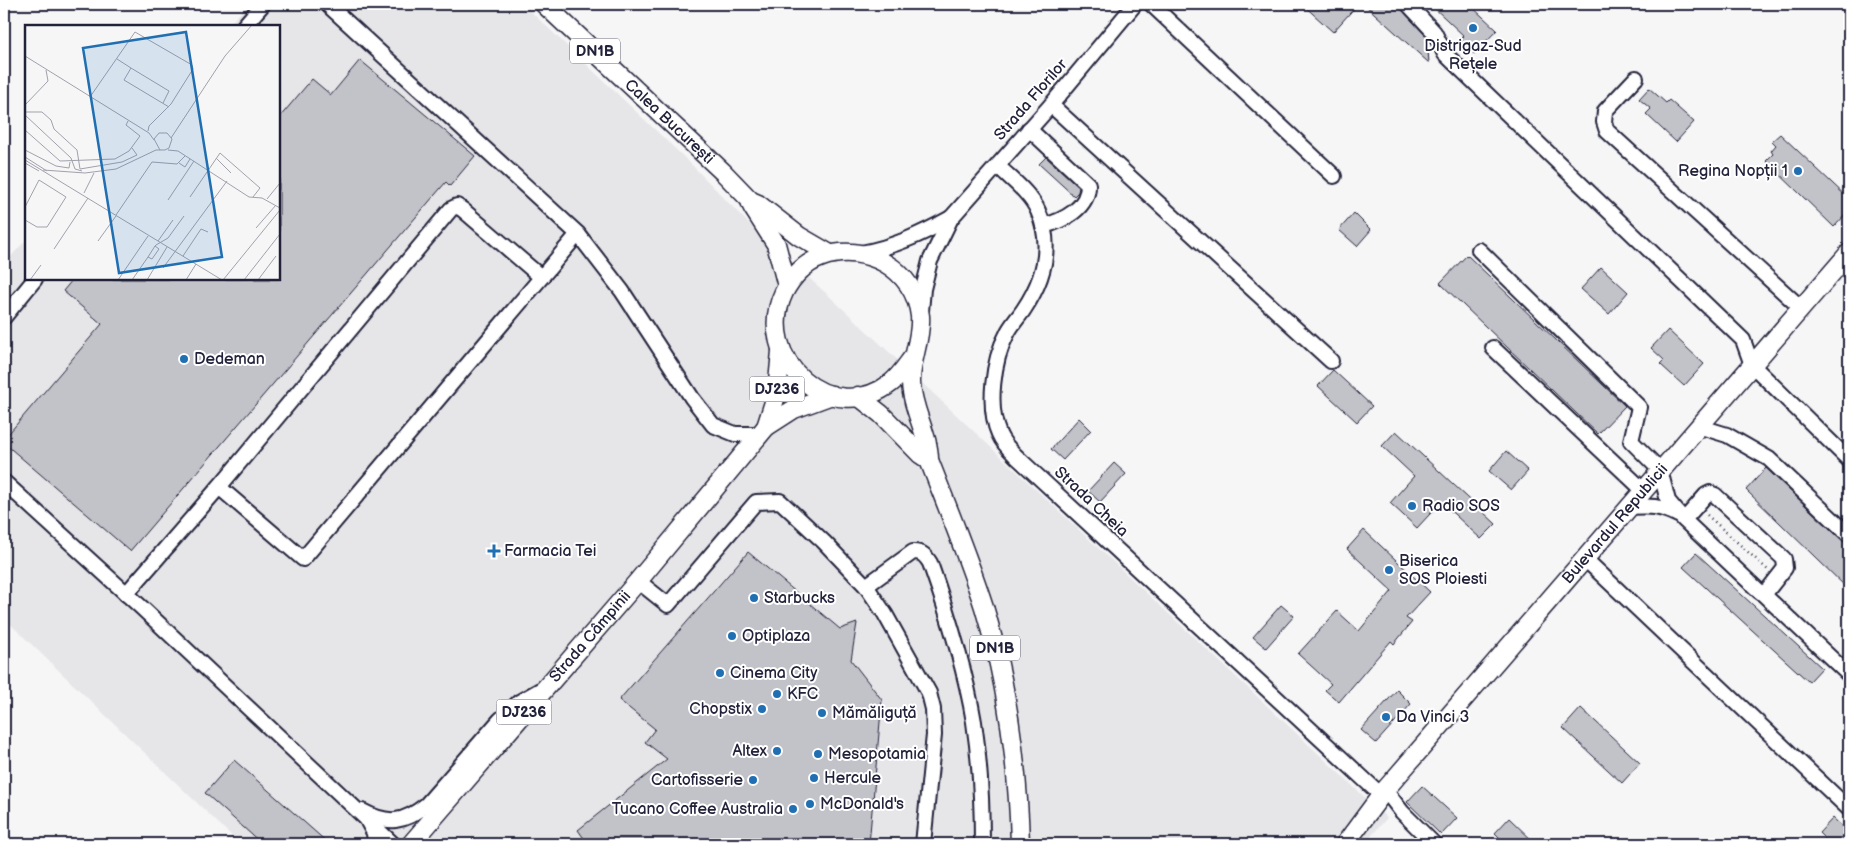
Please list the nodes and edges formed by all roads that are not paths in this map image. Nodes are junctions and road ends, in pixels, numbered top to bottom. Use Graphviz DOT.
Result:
graph roads {
  1 [pos="263,4"];
  2 [pos="327,4"];
  3 [pos="544,4"];
  4 [pos="1135,4"];
  5 [pos="1151,4"];
  6 [pos="1408,4"];
  7 [pos="245,25"];
  8 [pos="1636,78"];
  9 [pos="1051,104"];
  10 [pos="1029,130"];
  11 [pos="998,166"];
  12 [pos="1334,176"];
  13 [pos="751,201"];
  14 [pos="950,218"];
  15 [pos="1043,226"];
  16 [pos="578,234"];
  17 [pos="1480,250"];
  18 [pos="861,253"];
  19 [pos="1849,253"];
  20 [pos="830,254"];
  21 [pos="541,276"];
  22 [pos="34,280"];
  23 [pos="787,286"];
  24 [pos="1801,308"];
  25 [pos="4,317"];
  26 [pos="920,317"];
  27 [pos="1493,348"];
  28 [pos="781,351"];
  29 [pos="913,357"];
  30 [pos="1331,361"];
  31 [pos="1752,365"];
  32 [pos="832,395"];
  33 [pos="858,396"];
  34 [pos="1698,426"];
  35 [pos="763,430"];
  36 [pos="929,460"];
  37 [pos="1849,460"];
  38 [pos="1660,470"];
  39 [pos="4,482"];
  40 [pos="219,486"];
  41 [pos="1644,490"];
  42 [pos="1628,507"];
  43 [pos="1681,518"];
  44 [pos="1849,535"];
  45 [pos="1584,558"];
  46 [pos="638,581"];
  47 [pos="866,586"];
  48 [pos="1762,593"];
  49 [pos="126,594"];
  50 [pos="1849,675"];
  51 [pos="547,686"];
  52 [pos="1383,792"];
  53 [pos="353,806"];
  54 [pos="1849,809"];
  55 [pos="366,820"];
  56 [pos="375,844"];
  57 [pos="393,844"];
  58 [pos="411,844"];
  59 [pos="923,844"];
  60 [pos="982,844"];
  61 [pos="1020,844"];
  62 [pos="1331,844"];
  63 [pos="1345,844"];
  64 [pos="1434,844"];
  1 -- 7 [label="street"];
  2 -- 16 [label="street"];
  3 -- 13 [label="main road, Calea București / DN1B"];
  4 -- 9 [label="street, Strada Florilor"];
  5 -- 12 [label="street"];
  6 -- 31 [label="street"];
  8 -- 24 [label="street"];
  9 -- 10 [label="street, Strada Florilor"];
  9 -- 30 [label="street"];
  10 -- 11 [label="street, Strada Florilor"];
  10 -- 15 [label="street"];
  11 -- 14 [label="street, Strada Florilor"];
  11 -- 15 [label="street, Strada Cheia"];
  13 -- 20 [label="main road, DN1B"];
  13 -- 23 [label="main road, DN1B"];
  14 -- 18 [label="street"];
  14 -- 26 [label="street"];
  15 -- 52 [label="street, Strada Cheia"];
  16 -- 21 [label="street"];
  16 -- 35 [label="street"];
  17 -- 38 [label="street"];
  18 -- 20 [label="main road, DN1B"];
  18 -- 26 [label="main road, DN1B"];
  19 -- 24 [label="main road, Bulevardul Republicii"];
  20 -- 23 [label="main road, DN1B"];
  21 -- 40 [label="street"];
  21 -- 40 [label="street"];
  22 -- 25 [label="street"];
  23 -- 28 [label="main road, DN1B"];
  24 -- 31 [label="main road, Bulevardul Republicii"];
  26 -- 29 [label="main road, DN1B"];
  27 -- 41 [label="street"];
  28 -- 32 [label="main road, DN1B"];
  28 -- 35 [label="main road, DJ236"];
  29 -- 33 [label="main road, DN1B"];
  29 -- 36 [label="main road, DN1B"];
  31 -- 34 [label="main road, Bulevardul Republicii"];
  31 -- 37 [label="street"];
  32 -- 33 [label="main road, DN1B"];
  32 -- 35 [label="main road, DJ236"];
  33 -- 36 [label="main road, DN1B"];
  34 -- 38 [label="main road, Bulevardul Republicii"];
  34 -- 44 [label="street"];
  35 -- 46 [label="main road, Strada Câmpinii / DJ236"];
  36 -- 61 [label="main road, DN1B"];
  38 -- 41 [label="main road, Bulevardul Republicii"];
  38 -- 43 [label="street"];
  39 -- 49 [label="street"];
  40 -- 49 [label="street"];
  41 -- 42 [label="main road, Bulevardul Republicii"];
  42 -- 43 [label="street"];
  42 -- 45 [label="main road, Bulevardul Republicii"];
  43 -- 48 [label="street"];
  43 -- 48 [label="street"];
  45 -- 52 [label="main road, Bulevardul Republicii"];
  45 -- 54 [label="street"];
  46 -- 47 [label="street"];
  46 -- 51 [label="main road, Strada Câmpinii / DJ236"];
  47 -- 59 [label="street"];
  47 -- 60 [label="street"];
  48 -- 50 [label="street"];
  49 -- 53 [label="street"];
  51 -- 53 [label="street"];
  51 -- 58 [label="main road, Strada Câmpinii / DJ236"];
  52 -- 62 [label="main road, Bulevardul Republicii"];
  52 -- 63 [label="main road, Bulevardul Republicii"];
  52 -- 64 [label="street, Strada Cheia"];
  53 -- 55 [label="street"];
  55 -- 56 [label="street"];
  55 -- 57 [label="street"];
}
